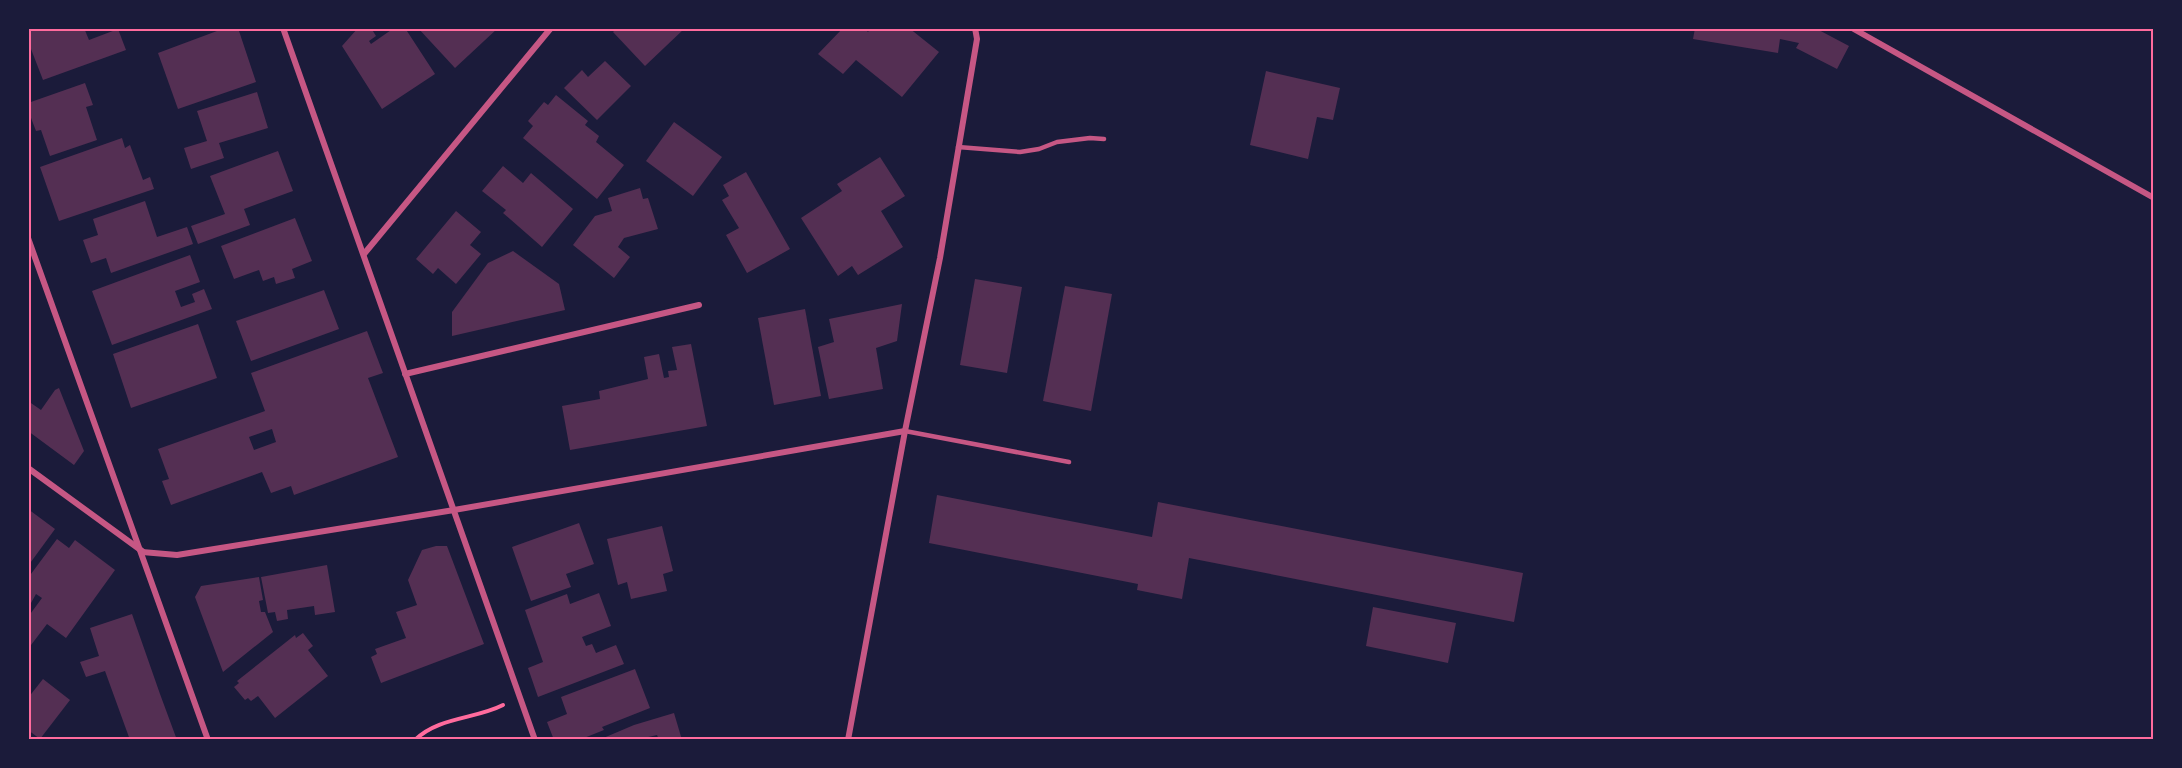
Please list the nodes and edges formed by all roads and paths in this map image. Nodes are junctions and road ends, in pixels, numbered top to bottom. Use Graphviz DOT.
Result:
graph roads {
  1 [pos="283,28"];
  2 [pos="551,28"];
  3 [pos="975,28"];
  4 [pos="1852,28"];
  5 [pos="1104,139"];
  6 [pos="958,147"];
  7 [pos="2154,198"];
  8 [pos="28,238"];
  9 [pos="364,254"];
  10 [pos="699,305"];
  11 [pos="405,374"];
  12 [pos="905,431"];
  13 [pos="1069,462"];
  14 [pos="28,468"];
  15 [pos="454,510"];
  16 [pos="142,552"];
  17 [pos="519,696"];
  18 [pos="208,740"];
  19 [pos="415,740"];
  20 [pos="535,740"];
  21 [pos="848,740"];
  1 -- 9 [label="street"];
  2 -- 9 [label="street"];
  3 -- 6 [label="street"];
  4 -- 7 [label="street"];
  5 -- 6 [label="lane"];
  6 -- 12 [label="street"];
  8 -- 16 [label="street"];
  9 -- 11 [label="street"];
  10 -- 11 [label="street"];
  11 -- 15 [label="street"];
  12 -- 13 [label="lane"];
  12 -- 15 [label="street"];
  12 -- 21 [label="street"];
  14 -- 16 [label="street"];
  15 -- 16 [label="street"];
  15 -- 17 [label="street"];
  16 -- 18 [label="street"];
  17 -- 19 [label="path"];
  17 -- 20 [label="street"];
}
